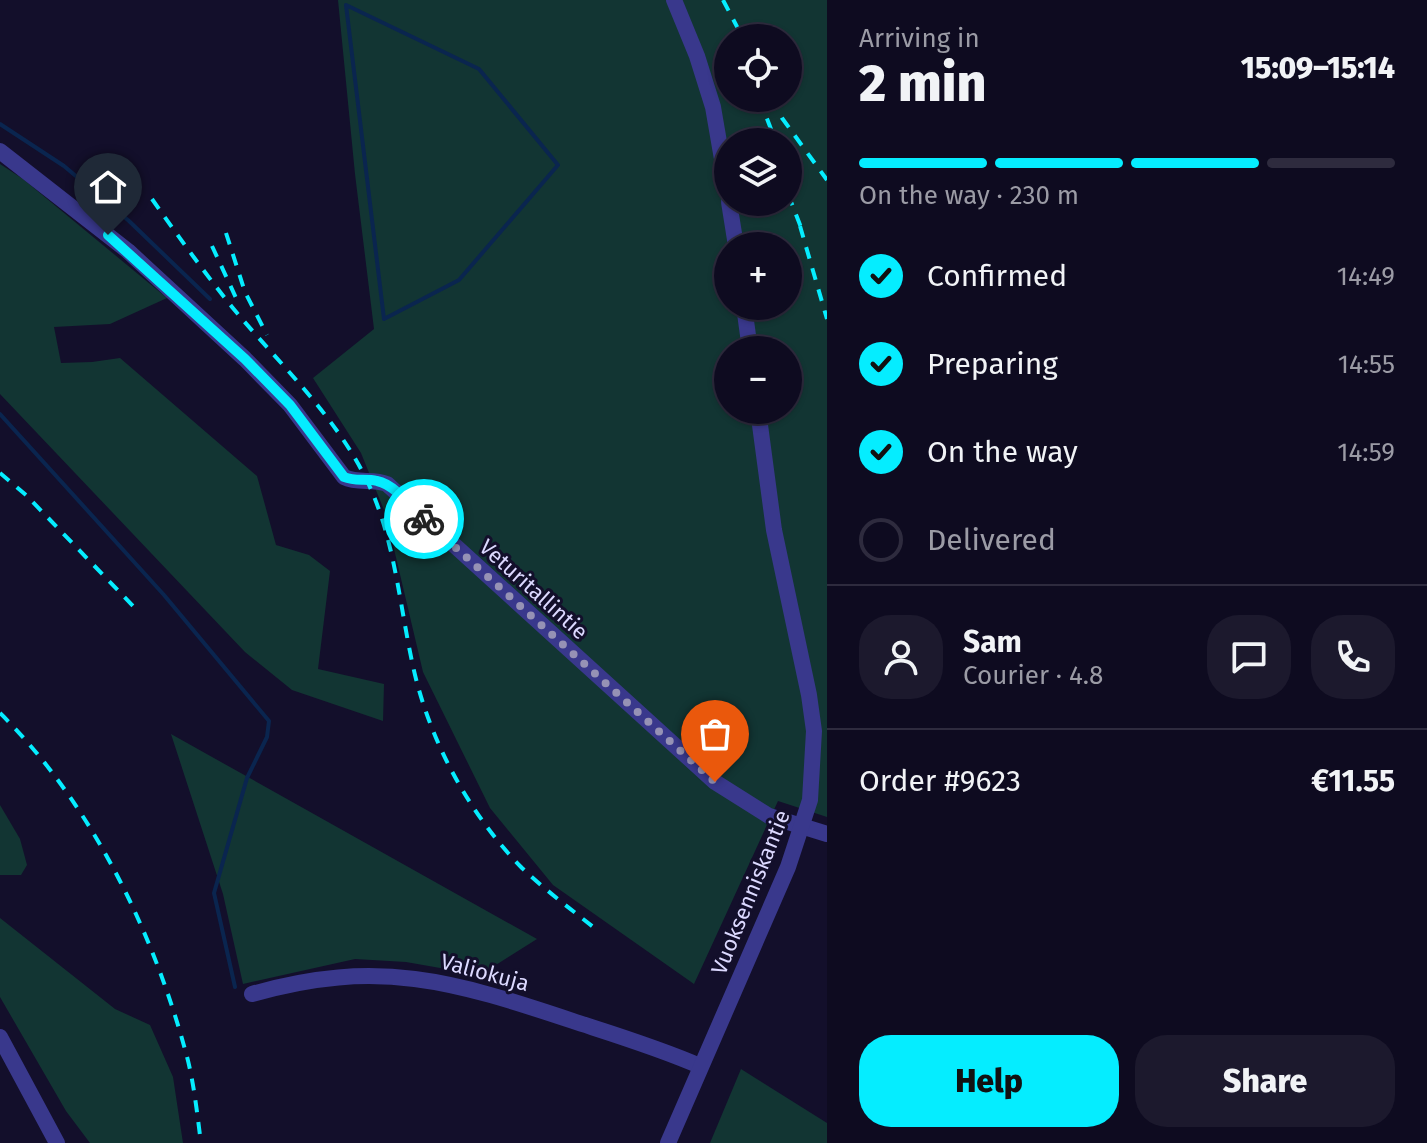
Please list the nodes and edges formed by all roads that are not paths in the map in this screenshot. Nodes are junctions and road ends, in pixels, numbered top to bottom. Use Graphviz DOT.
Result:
graph roads {
  1 [pos="674,0"];
  2 [pos="717,128"];
  3 [pos="0,151"];
  4 [pos="760,424"];
  5 [pos="803,828"];
  6 [pos="827,834"];
  7 [pos="252,994"];
  8 [pos="0,1037"];
  9 [pos="700,1066"];
  10 [pos="57,1143"];
  11 [pos="668,1143"];
  1 -- 2 [label="street"];
  3 -- 5 [label="street, Veturitallintie"];
  4 -- 5 [label="street, Vuoksenniskantie"];
  5 -- 6 [label="street, Veturitallintie"];
  5 -- 9 [label="street, Vuoksenniskantie"];
  7 -- 9 [label="street, Valiokuja"];
  8 -- 10 [label="street"];
  9 -- 11 [label="street, Vuoksenniskantie"];
}
